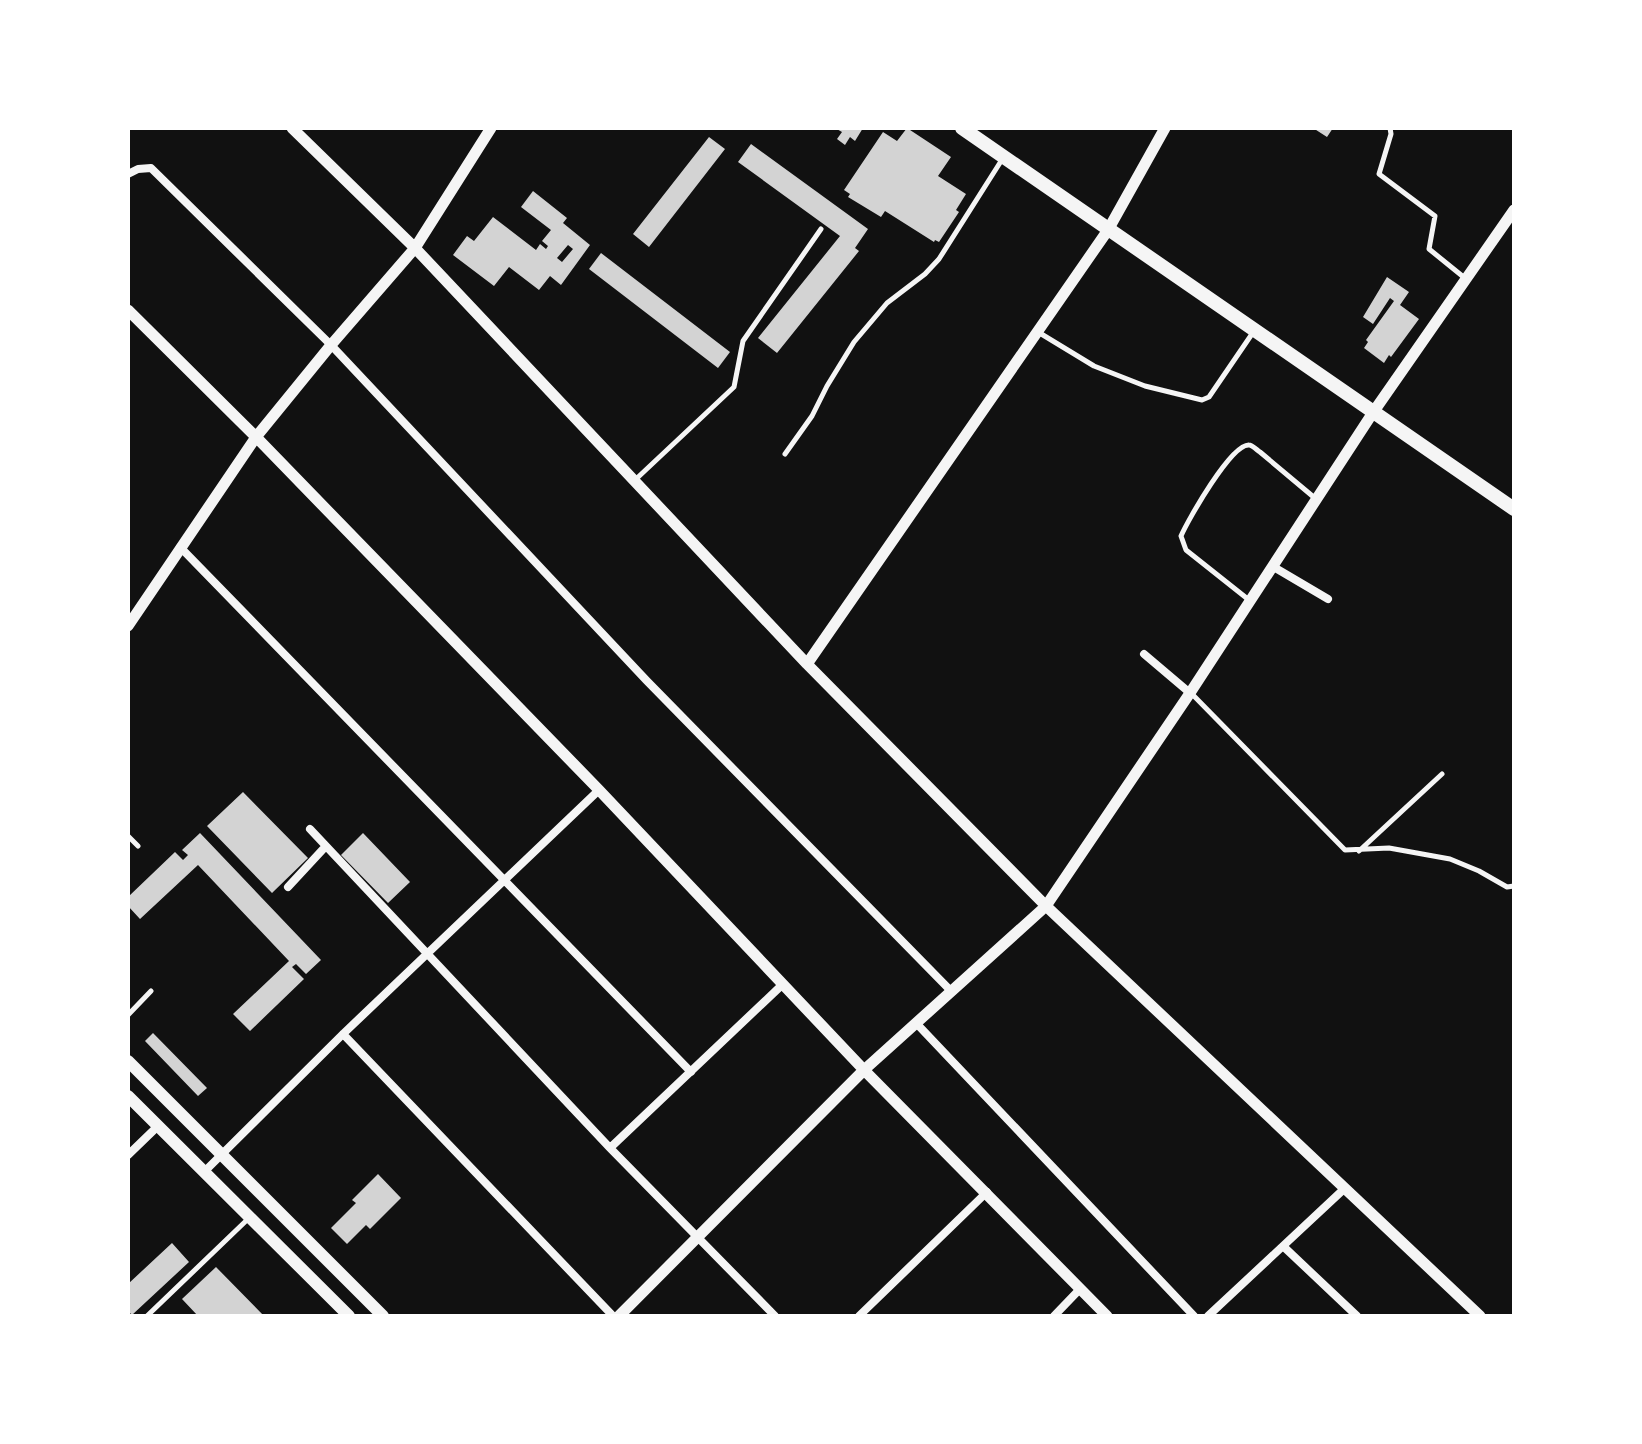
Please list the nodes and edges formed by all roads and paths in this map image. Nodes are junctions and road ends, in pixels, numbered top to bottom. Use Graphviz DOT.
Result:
graph roads {
  1 [pos="292,128"];
  2 [pos="491,128"];
  3 [pos="962,128"];
  4 [pos="1165,128"];
  5 [pos="1390,128"];
  6 [pos="1004,157"];
  7 [pos="128,174"];
  8 [pos="1514,210"];
  9 [pos="821,229"];
  10 [pos="1108,230"];
  11 [pos="415,248"];
  12 [pos="1466,279"];
  13 [pos="128,310"];
  14 [pos="1254,331"];
  15 [pos="1037,332"];
  16 [pos="331,345"];
  17 [pos="1372,414"];
  18 [pos="256,437"];
  19 [pos="785,454"];
  20 [pos="634,481"];
  21 [pos="1316,499"];
  22 [pos="1514,509"];
  23 [pos="180,547"];
  24 [pos="1272,566"];
  25 [pos="1328,599"];
  26 [pos="1250,600"];
  27 [pos="132,611"];
  28 [pos="128,626"];
  29 [pos="1144,654"];
  30 [pos="807,664"];
  31 [pos="1190,693"];
  32 [pos="1442,774"];
  33 [pos="599,790"];
  34 [pos="310,829"];
  35 [pos="128,836"];
  36 [pos="138,846"];
  37 [pos="326,846"];
  38 [pos="1358,851"];
  39 [pos="504,879"];
  40 [pos="1514,886"];
  41 [pos="288,887"];
  42 [pos="1046,906"];
  43 [pos="426,954"];
  44 [pos="783,984"];
  45 [pos="151,991"];
  46 [pos="952,992"];
  47 [pos="128,1015"];
  48 [pos="917,1024"];
  49 [pos="343,1034"];
  50 [pos="128,1061"];
  51 [pos="864,1070"];
  52 [pos="691,1072"];
  53 [pos="128,1096"];
  54 [pos="158,1126"];
  55 [pos="610,1148"];
  56 [pos="128,1155"];
  57 [pos="221,1155"];
  58 [pos="204,1172"];
  59 [pos="1344,1189"];
  60 [pos="987,1192"];
  61 [pos="250,1217"];
  62 [pos="697,1238"];
  63 [pos="1284,1247"];
  64 [pos="1079,1290"];
  65 [pos="147,1316"];
  66 [pos="349,1316"];
  67 [pos="383,1316"];
  68 [pos="616,1316"];
  69 [pos="775,1316"];
  70 [pos="859,1316"];
  71 [pos="1054,1316"];
  72 [pos="1107,1316"];
  73 [pos="1194,1316"];
  74 [pos="1208,1316"];
  75 [pos="1357,1316"];
  76 [pos="1480,1316"];
  1 -- 11 [label="street"];
  2 -- 11 [label="street"];
  3 -- 6 [label="main road"];
  4 -- 10 [label="street"];
  5 -- 12 [label="lane"];
  6 -- 10 [label="main road"];
  6 -- 19 [label="lane"];
  7 -- 16 [label="street"];
  8 -- 12 [label="street"];
  9 -- 20 [label="lane"];
  10 -- 14 [label="main road"];
  10 -- 15 [label="street"];
  11 -- 16 [label="street"];
  11 -- 20 [label="street"];
  12 -- 17 [label="street"];
  13 -- 18 [label="street"];
  14 -- 15 [label="lane"];
  14 -- 17 [label="main road"];
  15 -- 30 [label="street"];
  16 -- 18 [label="street"];
  16 -- 46 [label="street"];
  17 -- 21 [label="street"];
  17 -- 22 [label="main road"];
  18 -- 23 [label="street"];
  18 -- 33 [label="street"];
  20 -- 30 [label="street"];
  21 -- 24 [label="street"];
  21 -- 26 [label="lane"];
  23 -- 27 [label="street"];
  23 -- 39 [label="street"];
  24 -- 25 [label="street"];
  24 -- 26 [label="street"];
  26 -- 31 [label="street"];
  27 -- 28 [label="street"];
  29 -- 31 [label="street"];
  30 -- 42 [label="street"];
  31 -- 38 [label="lane"];
  31 -- 42 [label="street"];
  32 -- 38 [label="lane"];
  33 -- 39 [label="street"];
  33 -- 44 [label="street"];
  34 -- 37 [label="street"];
  35 -- 36 [label="lane"];
  37 -- 41 [label="street"];
  37 -- 43 [label="street"];
  38 -- 40 [label="lane"];
  39 -- 43 [label="street"];
  39 -- 52 [label="street"];
  42 -- 46 [label="street"];
  42 -- 59 [label="street"];
  43 -- 49 [label="street"];
  43 -- 55 [label="street"];
  44 -- 51 [label="street"];
  44 -- 52 [label="street"];
  45 -- 47 [label="lane"];
  46 -- 48 [label="street"];
  48 -- 51 [label="street"];
  48 -- 73 [label="street"];
  49 -- 57 [label="street"];
  49 -- 68 [label="street"];
  50 -- 57 [label="main road"];
  51 -- 60 [label="street"];
  51 -- 62 [label="street"];
  52 -- 55 [label="street"];
  53 -- 54 [label="main road"];
  54 -- 56 [label="street"];
  54 -- 58 [label="main road"];
  55 -- 62 [label="street"];
  57 -- 58 [label="street"];
  57 -- 67 [label="main road"];
  58 -- 61 [label="main road"];
  59 -- 63 [label="street"];
  59 -- 76 [label="street"];
  60 -- 64 [label="street"];
  60 -- 70 [label="street"];
  61 -- 65 [label="lane"];
  61 -- 66 [label="main road"];
  62 -- 68 [label="street"];
  62 -- 69 [label="street"];
  63 -- 74 [label="street"];
  63 -- 75 [label="street"];
  64 -- 71 [label="street"];
  64 -- 72 [label="street"];
}
